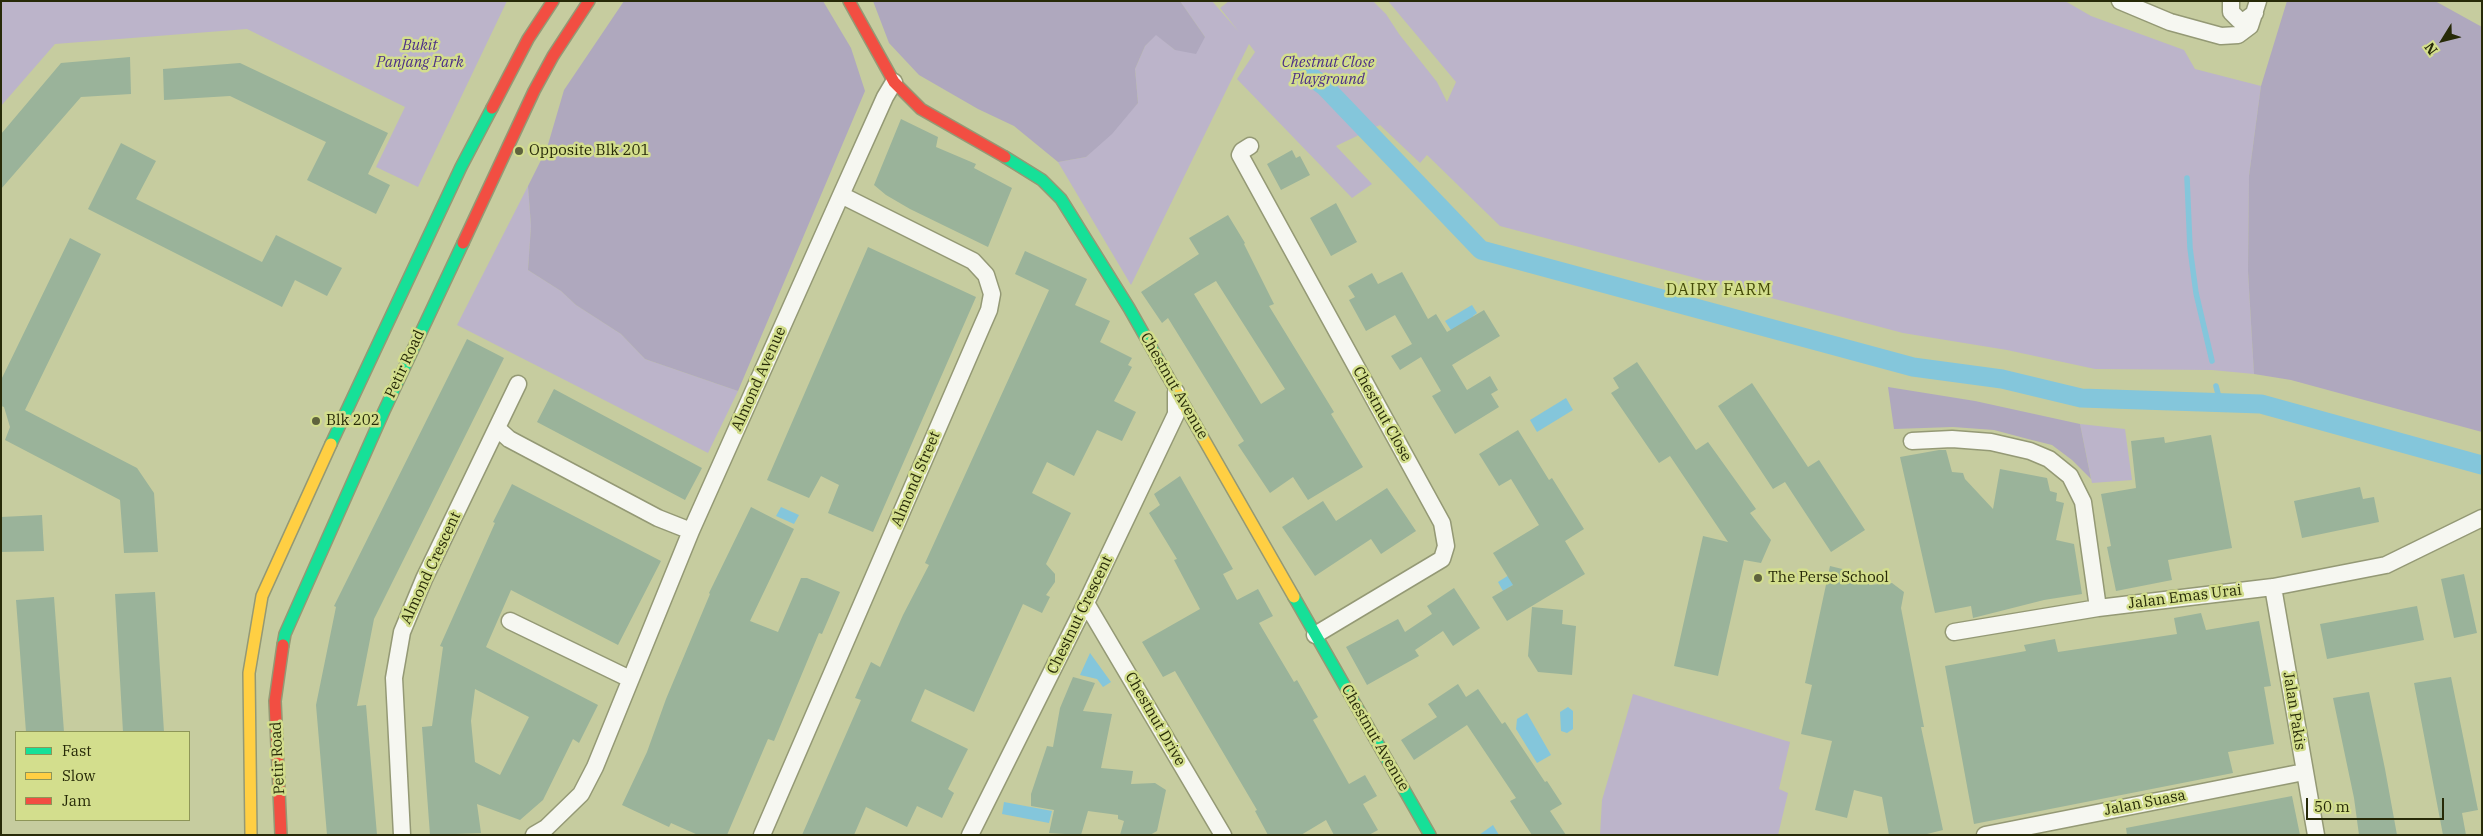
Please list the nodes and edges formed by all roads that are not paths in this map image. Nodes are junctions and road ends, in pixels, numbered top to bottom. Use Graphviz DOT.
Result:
graph roads {
  1 [pos="554,1"];
  2 [pos="589,1"];
  3 [pos="849,1"];
  4 [pos="2120,1"];
  5 [pos="2231,1"];
  6 [pos="2257,7"];
  7 [pos="894,82"];
  8 [pos="1250,146"];
  9 [pos="841,194"];
  10 [pos="518,384"];
  11 [pos="368,387"];
  12 [pos="1176,391"];
  13 [pos="379,392"];
  14 [pos="351,400"];
  15 [pos="384,411"];
  16 [pos="498,429"];
  17 [pos="1912,440"];
  18 [pos="2482,518"];
  19 [pos="691,531"];
  20 [pos="2273,587"];
  21 [pos="1086,603"];
  22 [pos="2098,608"];
  23 [pos="510,621"];
  24 [pos="1954,632"];
  25 [pos="1315,635"];
  26 [pos="630,679"];
  27 [pos="2304,772"];
  28 [pos="251,835"];
  29 [pos="281,835"];
  30 [pos="402,835"];
  31 [pos="534,835"];
  32 [pos="762,835"];
  33 [pos="970,835"];
  34 [pos="1223,835"];
  35 [pos="1430,835"];
  36 [pos="1985,835"];
  37 [pos="2316,835"];
  1 -- 14 [label="main road, Petir Road"];
  2 -- 15 [label="main road, Petir Road"];
  3 -- 7 [label="main road, Chestnut Avenue"];
  4 -- 6 [label="street"];
  5 -- 6 [label="street"];
  7 -- 9 [label="street, Almond Avenue"];
  7 -- 12 [label="main road, Chestnut Avenue"];
  8 -- 25 [label="street, Chestnut Close"];
  9 -- 19 [label="street, Almond Avenue"];
  9 -- 32 [label="street, Almond Street"];
  10 -- 16 [label="street, Almond Crescent"];
  11 -- 14 [label="main road"];
  12 -- 21 [label="street, Chestnut Crescent"];
  12 -- 25 [label="main road, Chestnut Avenue"];
  13 -- 15 [label="main road"];
  14 -- 28 [label="main road, Petir Road"];
  15 -- 29 [label="main road, Petir Road"];
  16 -- 19 [label="street"];
  16 -- 30 [label="street, Almond Crescent"];
  17 -- 22 [label="street"];
  18 -- 20 [label="street, Jalan Emas Urai"];
  19 -- 26 [label="street, Almond Avenue"];
  20 -- 22 [label="street, Jalan Emas Urai"];
  20 -- 27 [label="street, Jalan Pakis"];
  21 -- 33 [label="street, Chestnut Crescent"];
  21 -- 34 [label="street, Chestnut Drive"];
  22 -- 24 [label="street, Jalan Emas Urai"];
  23 -- 26 [label="street"];
  25 -- 35 [label="main road, Chestnut Avenue"];
  26 -- 31 [label="street, Almond Avenue"];
  27 -- 36 [label="street, Jalan Suasa"];
  27 -- 37 [label="street, Jalan Pakis"];
}
